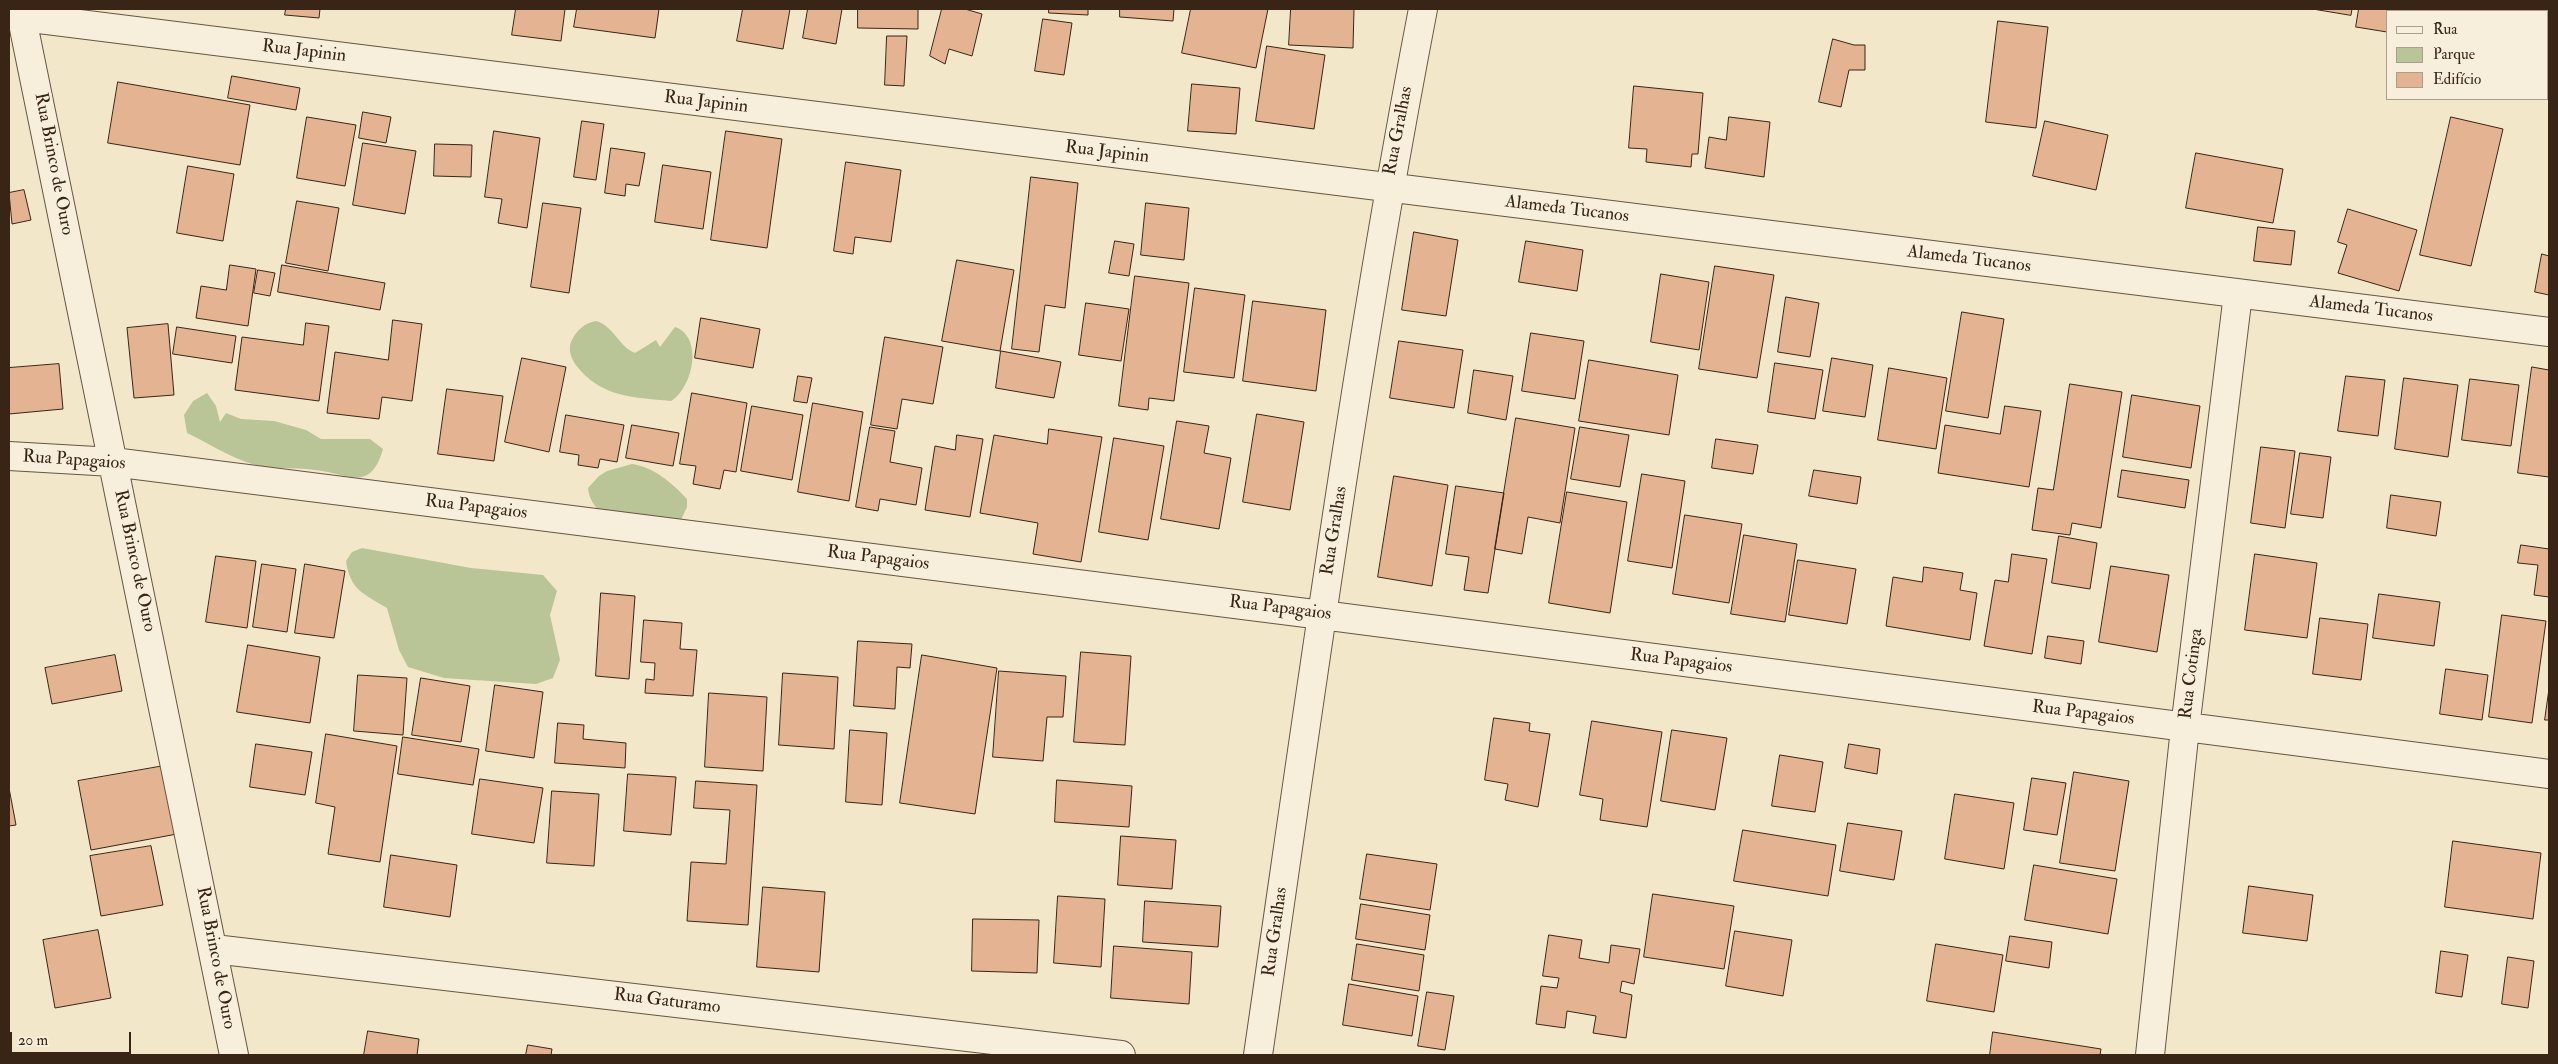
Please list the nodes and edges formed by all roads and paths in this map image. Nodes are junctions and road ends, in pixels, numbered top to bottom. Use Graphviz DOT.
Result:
graph roads {
  1 [pos="1423,9"];
  2 [pos="21,13"];
  3 [pos="1388,188"];
  4 [pos="2238,294"];
  5 [pos="2549,332"];
  6 [pos="9,456"];
  7 [pos="113,462"];
  8 [pos="1322,615"];
  9 [pos="2185,728"];
  10 [pos="2549,774"];
  11 [pos="214,949"];
  12 [pos="234,1055"];
  13 [pos="1121,1055"];
  14 [pos="1258,1055"];
  15 [pos="2150,1055"];
  1 -- 3 [label="street, Rua Gralhas"];
  2 -- 3 [label="street, Rua Japinin"];
  2 -- 7 [label="street, Rua Brinco de Ouro"];
  3 -- 4 [label="street, Alameda Tucanos"];
  3 -- 8 [label="street, Rua Gralhas"];
  4 -- 5 [label="street, Alameda Tucanos"];
  4 -- 9 [label="street, Rua Cotinga"];
  6 -- 7 [label="street, Rua Papagaios"];
  7 -- 8 [label="street, Rua Papagaios"];
  7 -- 11 [label="street, Rua Brinco de Ouro"];
  8 -- 9 [label="street, Rua Papagaios"];
  8 -- 14 [label="street, Rua Gralhas"];
  9 -- 10 [label="street, Rua Papagaios"];
  9 -- 15 [label="street, Rua Cotinga"];
  11 -- 12 [label="street, Rua Brinco de Ouro"];
  11 -- 13 [label="street, Rua Gaturamo"];
}
